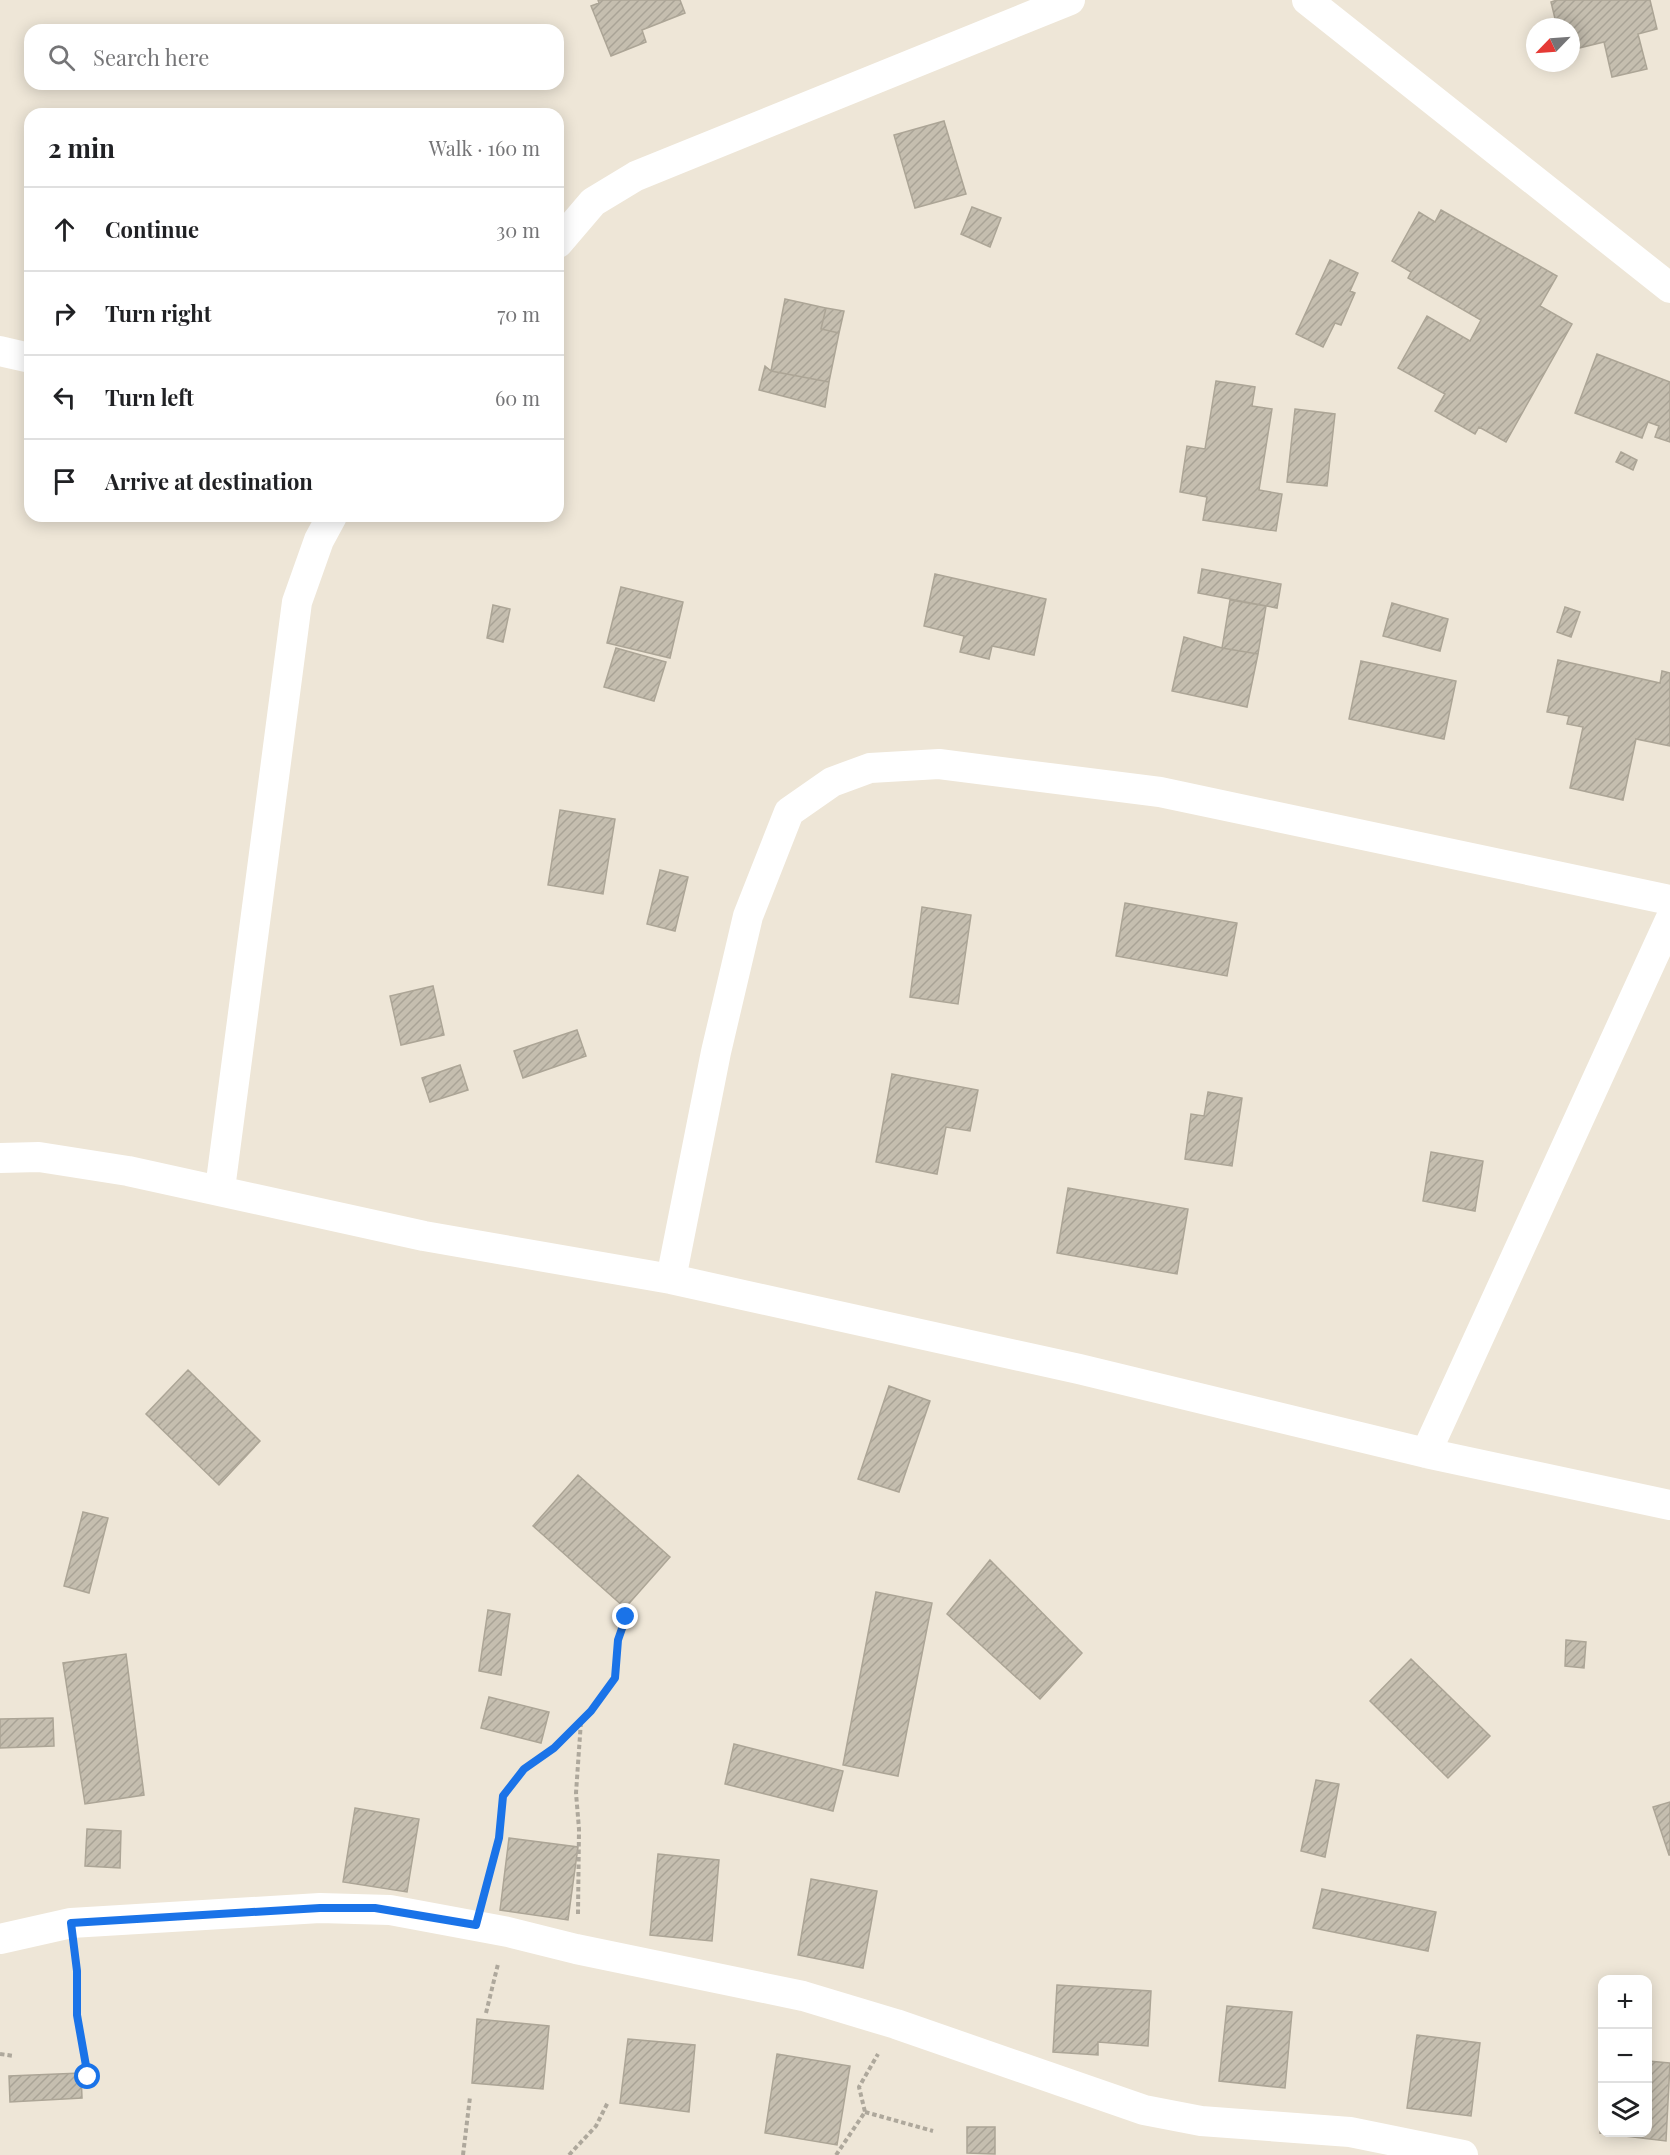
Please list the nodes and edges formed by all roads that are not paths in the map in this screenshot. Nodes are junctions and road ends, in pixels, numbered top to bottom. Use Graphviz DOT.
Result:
graph roads {
  1 [pos="1307,0"];
  2 [pos="1053,3"];
  3 [pos="564,236"];
  4 [pos="1670,288"];
  5 [pos="0,351"];
  6 [pos="24,357"];
  7 [pos="329,522"];
  8 [pos="1670,900"];
  9 [pos="1670,920"];
  10 [pos="0,1158"];
  11 [pos="220,1189"];
  12 [pos="671,1278"];
  13 [pos="1426,1453"];
  14 [pos="1670,1505"];
  15 [pos="0,1939"];
  16 [pos="1463,2155"];
  1 -- 4 [label="street"];
  2 -- 3 [label="street"];
  5 -- 6 [label="street"];
  7 -- 11 [label="street"];
  8 -- 12 [label="street"];
  9 -- 13 [label="street"];
  10 -- 11 [label="street"];
  11 -- 12 [label="street"];
  12 -- 13 [label="street"];
  13 -- 14 [label="street"];
  15 -- 16 [label="street"];
}
